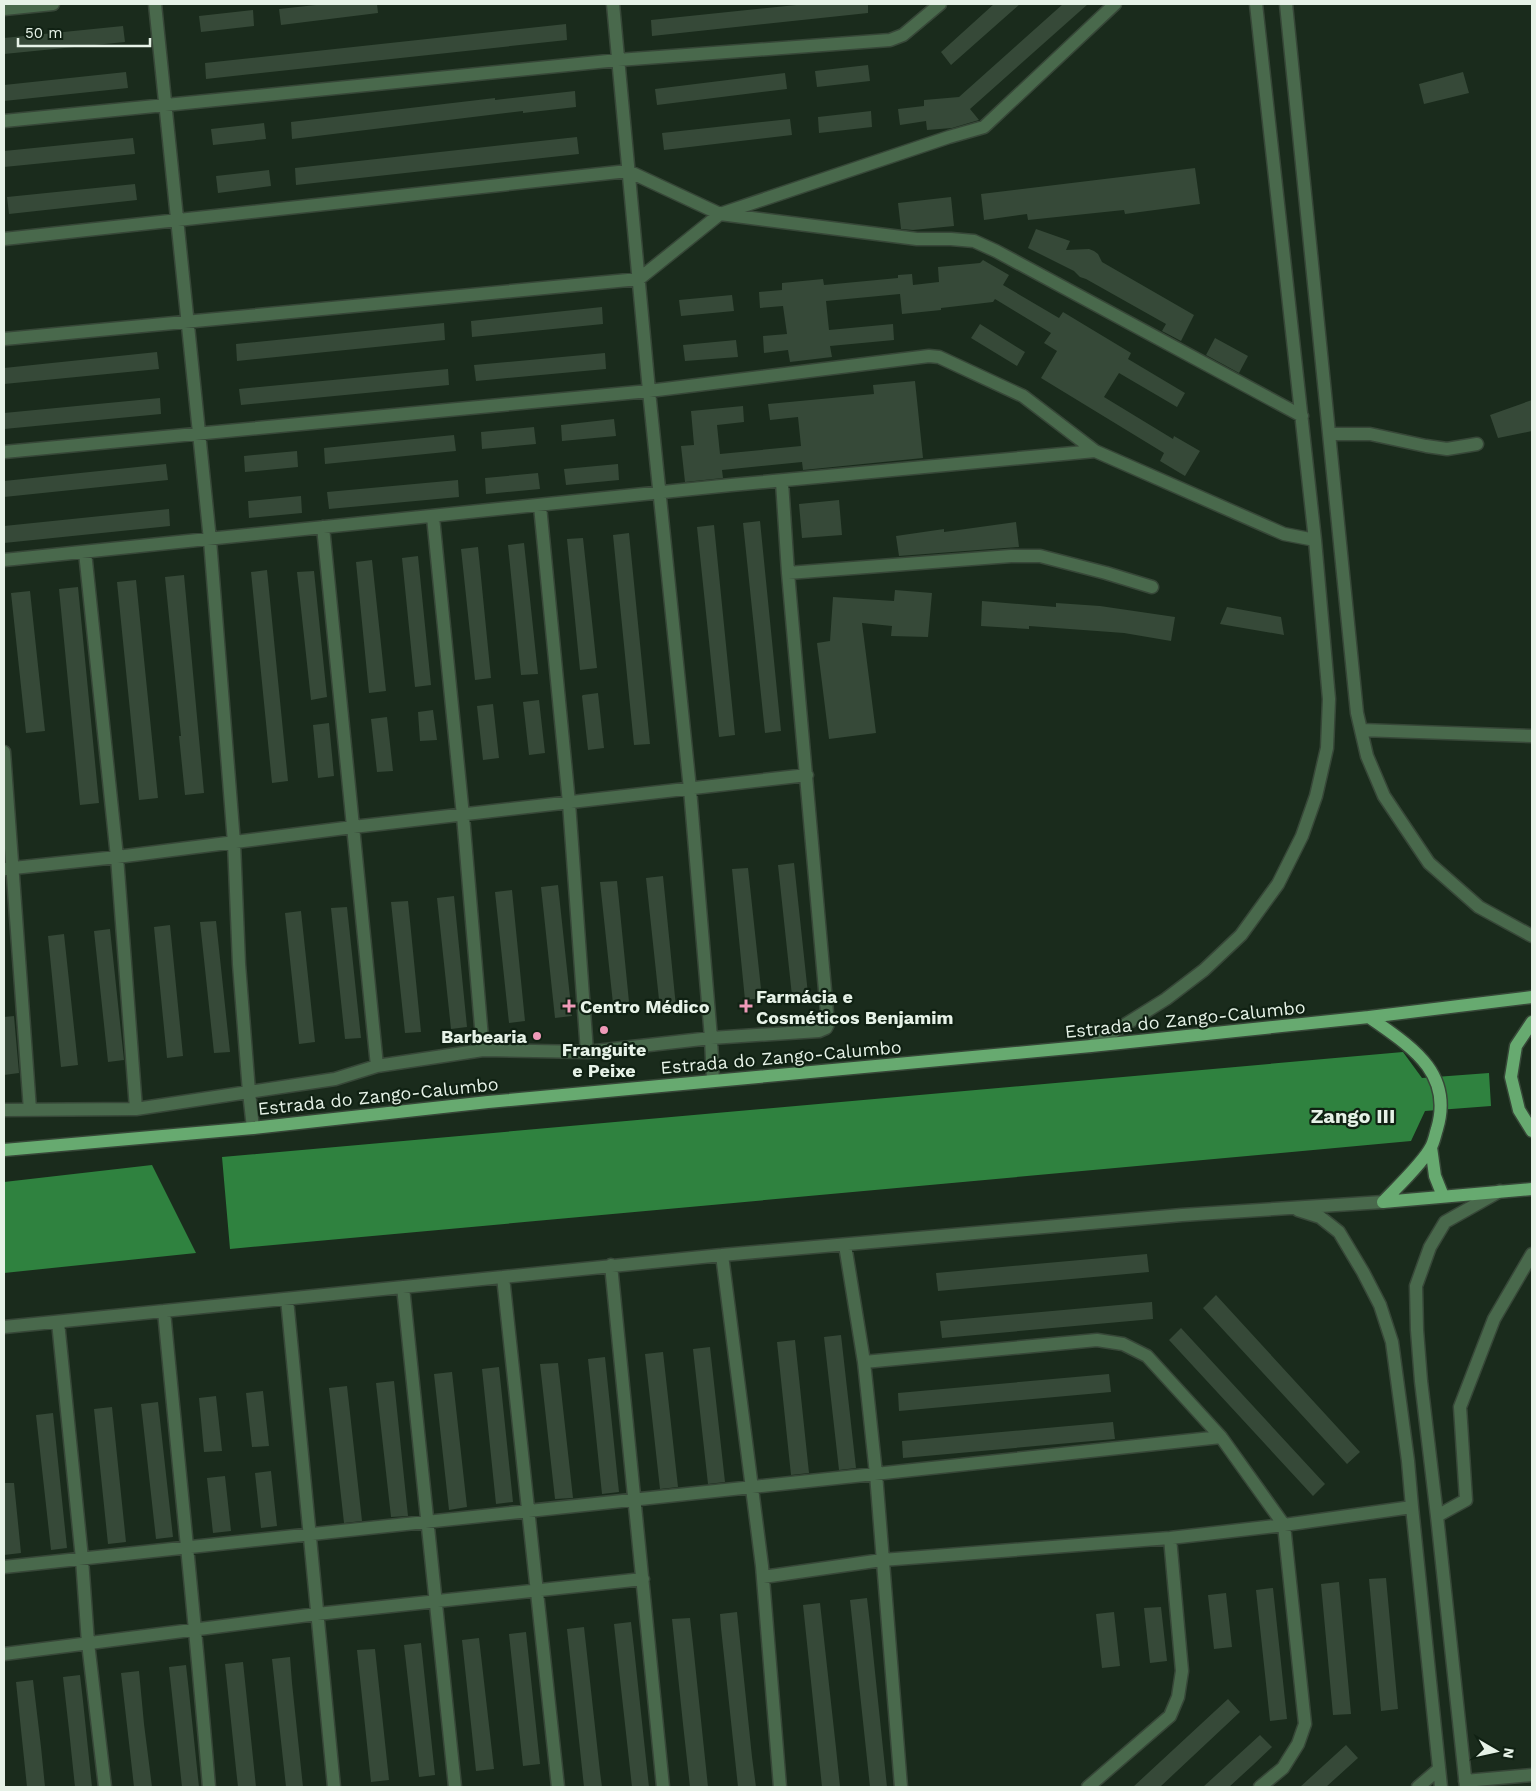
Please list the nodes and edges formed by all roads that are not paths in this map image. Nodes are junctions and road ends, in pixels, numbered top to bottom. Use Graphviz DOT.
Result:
graph roads {
  1 [pos="53,4"];
  2 [pos="155,4"];
  3 [pos="613,4"];
  4 [pos="940,4"];
  5 [pos="1115,4"];
  6 [pos="1256,4"];
  7 [pos="1286,4"];
  8 [pos="35,5"];
  9 [pos="4,8"];
  10 [pos="618,60"];
  11 [pos="166,106"];
  12 [pos="4,122"];
  13 [pos="628,171"];
  14 [pos="720,214"];
  15 [pos="177,219"];
  16 [pos="4,239"];
  17 [pos="639,279"];
  18 [pos="187,321"];
  19 [pos="4,339"];
  20 [pos="649,391"];
  21 [pos="1302,416"];
  22 [pos="198,433"];
  23 [pos="1329,434"];
  24 [pos="1477,444"];
  25 [pos="1094,451"];
  26 [pos="4,452"];
  27 [pos="782,482"];
  28 [pos="661,493"];
  29 [pos="540,506"];
  30 [pos="433,517"];
  31 [pos="324,527"];
  32 [pos="210,540"];
  33 [pos="1315,540"];
  34 [pos="86,552"];
  35 [pos="4,560"];
  36 [pos="788,573"];
  37 [pos="1152,587"];
  38 [pos="1360,730"];
  39 [pos="1532,736"];
  40 [pos="4,752"];
  41 [pos="807,775"];
  42 [pos="690,789"];
  43 [pos="570,803"];
  44 [pos="463,816"];
  45 [pos="353,827"];
  46 [pos="234,843"];
  47 [pos="117,857"];
  48 [pos="9,869"];
  49 [pos="1532,936"];
  50 [pos="1532,998"];
  51 [pos="1370,1017"];
  52 [pos="1532,1022"];
  53 [pos="711,1038"];
  54 [pos="1090,1046"];
  55 [pos="483,1050"];
  56 [pos="586,1052"];
  57 [pos="377,1066"];
  58 [pos="713,1081"];
  59 [pos="249,1092"];
  60 [pos="136,1109"];
  61 [pos="4,1110"];
  62 [pos="30,1110"];
  63 [pos="253,1128"];
  64 [pos="1532,1131"];
  65 [pos="1431,1148"];
  66 [pos="4,1150"];
  67 [pos="1532,1188"];
  68 [pos="1500,1191"];
  69 [pos="1443,1196"];
  70 [pos="1382,1202"];
  71 [pos="1293,1208"];
  72 [pos="845,1245"];
  73 [pos="1532,1254"];
  74 [pos="722,1255"];
  75 [pos="611,1265"];
  76 [pos="503,1277"];
  77 [pos="404,1287"];
  78 [pos="286,1299"];
  79 [pos="164,1311"];
  80 [pos="58,1322"];
  81 [pos="4,1327"];
  82 [pos="864,1362"];
  83 [pos="1221,1437"];
  84 [pos="876,1474"];
  85 [pos="752,1487"];
  86 [pos="635,1500"];
  87 [pos="1412,1507"];
  88 [pos="528,1511"];
  89 [pos="1437,1516"];
  90 [pos="428,1521"];
  91 [pos="1284,1525"];
  92 [pos="309,1534"];
  93 [pos="1170,1538"];
  94 [pos="186,1547"];
  95 [pos="82,1559"];
  96 [pos="882,1560"];
  97 [pos="4,1567"];
  98 [pos="763,1577"];
  99 [pos="643,1579"];
  100 [pos="537,1590"];
  101 [pos="436,1601"];
  102 [pos="317,1614"];
  103 [pos="196,1629"];
  104 [pos="88,1643"];
  105 [pos="4,1654"];
  106 [pos="1439,1769"];
  107 [pos="1532,1774"];
  108 [pos="1465,1784"];
  109 [pos="105,1787"];
  110 [pos="209,1787"];
  111 [pos="334,1787"];
  112 [pos="455,1787"];
  113 [pos="558,1787"];
  114 [pos="663,1787"];
  115 [pos="780,1787"];
  116 [pos="901,1787"];
  117 [pos="1088,1787"];
  118 [pos="1260,1787"];
  119 [pos="1418,1787"];
  120 [pos="1441,1787"];
  1 -- 8 [label="street"];
  2 -- 11 [label="street"];
  3 -- 10 [label="street"];
  4 -- 10 [label="street"];
  5 -- 14 [label="street"];
  6 -- 21 [label="street"];
  7 -- 23 [label="street"];
  8 -- 9 [label="street"];
  10 -- 11 [label="street"];
  10 -- 13 [label="street"];
  11 -- 12 [label="street"];
  11 -- 15 [label="street"];
  13 -- 14 [label="street"];
  13 -- 15 [label="street"];
  13 -- 17 [label="street"];
  14 -- 17 [label="street"];
  14 -- 21 [label="street"];
  15 -- 16 [label="street"];
  15 -- 18 [label="street"];
  17 -- 18 [label="street"];
  17 -- 20 [label="street"];
  18 -- 19 [label="street"];
  18 -- 22 [label="street"];
  20 -- 22 [label="street"];
  20 -- 25 [label="street"];
  20 -- 28 [label="street"];
  21 -- 33 [label="street"];
  22 -- 26 [label="street"];
  22 -- 32 [label="street"];
  23 -- 24 [label="street"];
  23 -- 38 [label="street"];
  25 -- 27 [label="street"];
  25 -- 33 [label="street"];
  27 -- 28 [label="street"];
  27 -- 36 [label="street"];
  28 -- 29 [label="street"];
  28 -- 42 [label="street"];
  29 -- 30 [label="street"];
  29 -- 43 [label="street"];
  30 -- 31 [label="street"];
  30 -- 44 [label="street"];
  31 -- 32 [label="street"];
  31 -- 45 [label="street"];
  32 -- 34 [label="street"];
  32 -- 46 [label="street"];
  33 -- 54 [label="street"];
  34 -- 35 [label="street"];
  34 -- 47 [label="street"];
  36 -- 37 [label="street"];
  36 -- 41 [label="street"];
  38 -- 39 [label="street"];
  38 -- 49 [label="street"];
  40 -- 48 [label="street"];
  41 -- 42 [label="street"];
  41 -- 53 [label="street"];
  42 -- 43 [label="street"];
  42 -- 53 [label="street"];
  43 -- 44 [label="street"];
  43 -- 56 [label="street"];
  44 -- 45 [label="street"];
  44 -- 55 [label="street"];
  45 -- 46 [label="street"];
  45 -- 57 [label="street"];
  46 -- 47 [label="street"];
  46 -- 59 [label="street"];
  47 -- 48 [label="street"];
  47 -- 60 [label="street"];
  48 -- 62 [label="street"];
  50 -- 51 [label="main road, Estrada do Zango-Calumbo"];
  51 -- 54 [label="main road, Estrada do Zango-Calumbo"];
  51 -- 65 [label="main road"];
  52 -- 64 [label="main road"];
  53 -- 56 [label="street"];
  53 -- 58 [label="street"];
  54 -- 58 [label="main road, Estrada do Zango-Calumbo"];
  55 -- 56 [label="street"];
  55 -- 57 [label="street"];
  57 -- 59 [label="street"];
  58 -- 63 [label="main road, Estrada do Zango-Calumbo"];
  59 -- 60 [label="street"];
  59 -- 63 [label="street"];
  60 -- 62 [label="street"];
  61 -- 62 [label="street"];
  63 -- 66 [label="main road, Estrada do Zango-Calumbo"];
  65 -- 69 [label="main road"];
  65 -- 70 [label="main road"];
  67 -- 68 [label="main road"];
  68 -- 69 [label="main road"];
  68 -- 89 [label="street"];
  69 -- 70 [label="main road"];
  70 -- 71 [label="street"];
  71 -- 72 [label="street"];
  71 -- 87 [label="street"];
  72 -- 74 [label="street"];
  72 -- 82 [label="street"];
  73 -- 89 [label="street"];
  74 -- 75 [label="street"];
  74 -- 85 [label="street"];
  75 -- 76 [label="street"];
  75 -- 86 [label="street"];
  76 -- 77 [label="street"];
  76 -- 88 [label="street"];
  77 -- 78 [label="street"];
  77 -- 90 [label="street"];
  78 -- 79 [label="street"];
  78 -- 92 [label="street"];
  79 -- 80 [label="street"];
  79 -- 94 [label="street"];
  80 -- 81 [label="street"];
  80 -- 95 [label="street"];
  82 -- 83 [label="street"];
  82 -- 84 [label="street"];
  83 -- 84 [label="street"];
  83 -- 91 [label="street"];
  84 -- 85 [label="street"];
  84 -- 96 [label="street"];
  85 -- 86 [label="street"];
  85 -- 98 [label="street"];
  86 -- 88 [label="street"];
  86 -- 99 [label="street"];
  87 -- 91 [label="street"];
  87 -- 106 [label="street"];
  88 -- 90 [label="street"];
  88 -- 100 [label="street"];
  89 -- 108 [label="street"];
  90 -- 92 [label="street"];
  90 -- 101 [label="street"];
  91 -- 93 [label="street"];
  91 -- 118 [label="street"];
  92 -- 94 [label="street"];
  92 -- 102 [label="street"];
  93 -- 96 [label="street"];
  93 -- 117 [label="street"];
  94 -- 95 [label="street"];
  94 -- 103 [label="street"];
  95 -- 97 [label="street"];
  95 -- 104 [label="street"];
  96 -- 98 [label="street"];
  96 -- 116 [label="street"];
  98 -- 115 [label="street"];
  99 -- 100 [label="street"];
  99 -- 114 [label="street"];
  100 -- 101 [label="street"];
  100 -- 113 [label="street"];
  101 -- 102 [label="street"];
  101 -- 112 [label="street"];
  102 -- 103 [label="street"];
  102 -- 111 [label="street"];
  103 -- 104 [label="street"];
  103 -- 110 [label="street"];
  104 -- 105 [label="street"];
  104 -- 109 [label="street"];
  106 -- 119 [label="street"];
  106 -- 120 [label="street"];
  107 -- 108 [label="street"];
}
